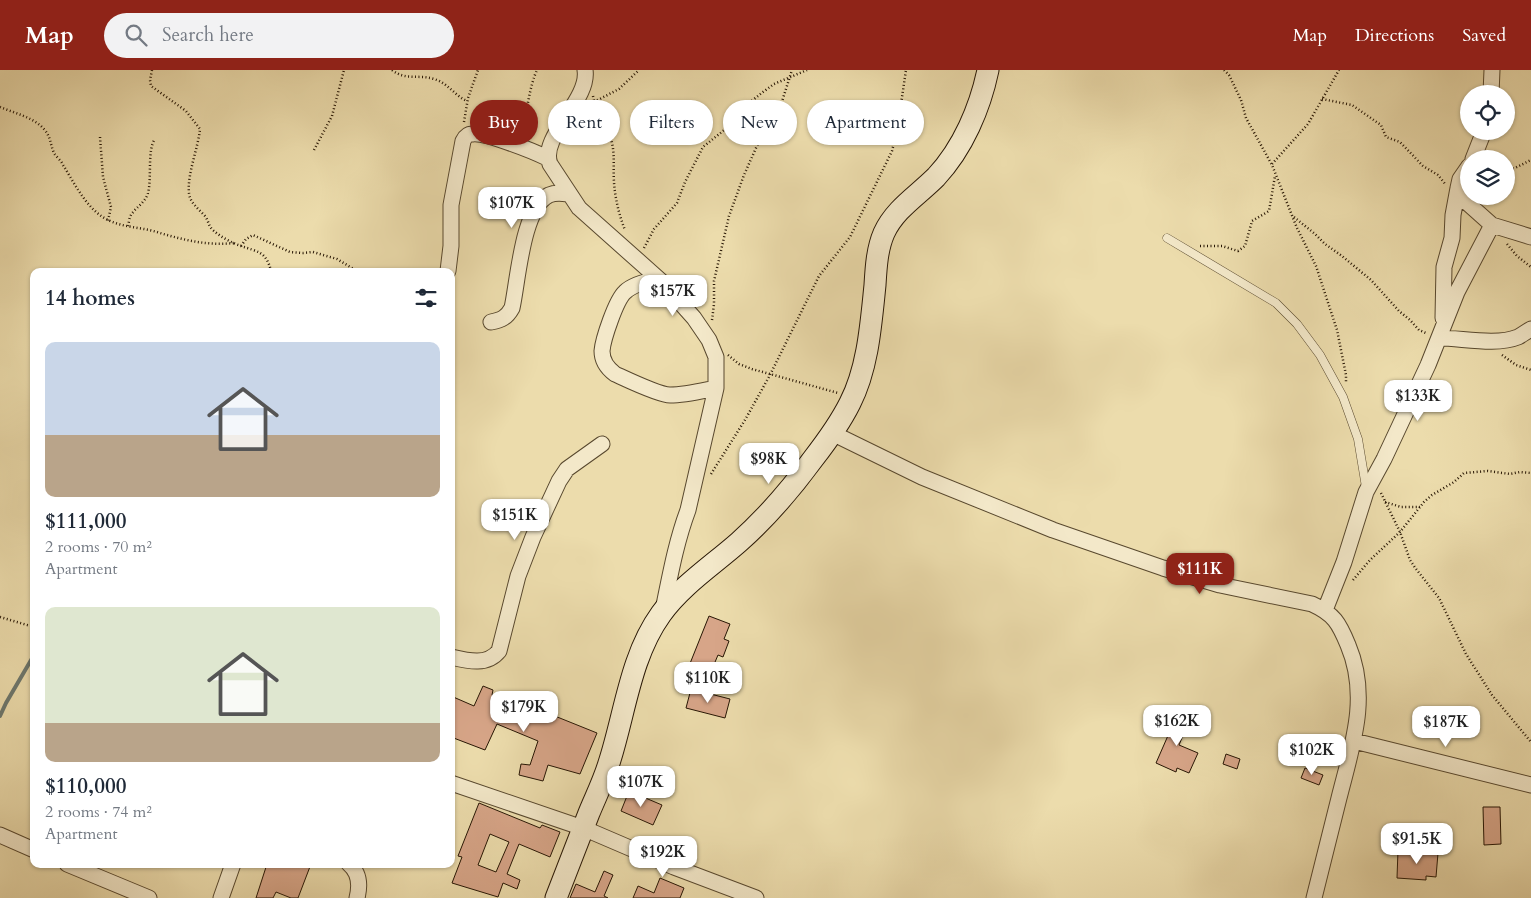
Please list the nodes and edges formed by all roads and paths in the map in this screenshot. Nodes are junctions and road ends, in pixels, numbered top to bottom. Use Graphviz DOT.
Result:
graph roads {
  1 [pos="152,70"];
  2 [pos="344,70"];
  3 [pos="392,70"];
  4 [pos="478,70"];
  5 [pos="537,70"];
  6 [pos="639,70"];
  7 [pos="792,70"];
  8 [pos="807,70"];
  9 [pos="906,70"];
  10 [pos="988,70"];
  11 [pos="1224,70"];
  12 [pos="1338,70"];
  13 [pos="1492,70"];
  14 [pos="586,71"];
  15 [pos="790,78"];
  16 [pos="1491,85"];
  17 [pos="1322,99"];
  18 [pos="594,100"];
  19 [pos="598,100"];
  20 [pos="467,101"];
  21 [pos="0,107"];
  22 [pos="100,137"];
  23 [pos="464,138"];
  24 [pos="155,139"];
  25 [pos="612,145"];
  26 [pos="314,150"];
  27 [pos="530,150"];
  28 [pos="547,158"];
  29 [pos="1531,160"];
  30 [pos="1272,164"];
  31 [pos="1515,168"];
  32 [pos="1276,174"];
  33 [pos="1460,179"];
  34 [pos="1458,191"];
  35 [pos="568,194"];
  36 [pos="1292,216"];
  37 [pos="108,221"];
  38 [pos="1492,225"];
  39 [pos="128,226"];
  40 [pos="626,231"];
  41 [pos="1531,237"];
  42 [pos="1167,238"];
  43 [pos="234,243"];
  44 [pos="1180,245"];
  45 [pos="241,246"];
  46 [pos="636,258"];
  47 [pos="1531,267"];
  48 [pos="270,268"];
  49 [pos="352,268"];
  50 [pos="448,268"];
  51 [pos="658,279"];
  52 [pos="491,322"];
  53 [pos="1531,329"];
  54 [pos="1441,333"];
  55 [pos="708,338"];
  56 [pos="770,375"];
  57 [pos="716,388"];
  58 [pos="854,397"];
  59 [pos="1343,397"];
  60 [pos="832,433"];
  61 [pos="602,444"];
  62 [pos="1531,473"];
  63 [pos="709,477"];
  64 [pos="1370,485"];
  65 [pos="1385,502"];
  66 [pos="1420,507"];
  67 [pos="1400,532"];
  68 [pos="1334,588"];
  69 [pos="1324,610"];
  70 [pos="662,612"];
  71 [pos="0,617"];
  72 [pos="30,626"];
  73 [pos="455,658"];
  74 [pos="1354,741"];
  75 [pos="1531,742"];
  76 [pos="455,784"];
  77 [pos="1531,785"];
  78 [pos="583,828"];
  79 [pos="0,835"];
  80 [pos="30,848"];
  81 [pos="77,868"];
  82 [pos="232,868"];
  83 [pos="354,868"];
  84 [pos="149,898"];
  85 [pos="220,898"];
  86 [pos="357,898"];
  87 [pos="556,898"];
  88 [pos="756,898"];
  89 [pos="1314,898"];
  1 -- 43 [label="path"];
  2 -- 26 [label="path"];
  3 -- 20 [label="path"];
  4 -- 20 [label="path"];
  5 -- 27 [label="path"];
  6 -- 19 [label="path"];
  7 -- 15 [label="path"];
  8 -- 15 [label="path"];
  9 -- 56 [label="path"];
  10 -- 58 [label="street"];
  11 -- 30 [label="path"];
  12 -- 17 [label="path"];
  13 -- 16 [label="street"];
  14 -- 18 [label="path"];
  14 -- 28 [label="street"];
  15 -- 46 [label="path"];
  15 -- 55 [label="path"];
  17 -- 30 [label="path"];
  17 -- 34 [label="path"];
  20 -- 23 [label="path"];
  21 -- 37 [label="path"];
  22 -- 37 [label="path"];
  23 -- 27 [label="street"];
  23 -- 50 [label="street"];
  24 -- 39 [label="path"];
  25 -- 40 [label="path"];
  27 -- 28 [label="street"];
  28 -- 35 [label="street"];
  29 -- 31 [label="path"];
  30 -- 32 [label="path"];
  32 -- 36 [label="path"];
  32 -- 44 [label="path"];
  33 -- 34 [label="street"];
  34 -- 38 [label="street"];
  34 -- 54 [label="street"];
  35 -- 46 [label="street"];
  35 -- 52 [label="street"];
  36 -- 54 [label="path"];
  36 -- 59 [label="path"];
  37 -- 39 [label="path"];
  38 -- 41 [label="street"];
  38 -- 47 [label="path"];
  38 -- 54 [label="street"];
  39 -- 43 [label="path"];
  42 -- 44 [label="lane"];
  43 -- 45 [label="path"];
  44 -- 59 [label="lane"];
  45 -- 48 [label="path"];
  45 -- 49 [label="path"];
  46 -- 51 [label="street"];
  51 -- 55 [label="street"];
  51 -- 57 [label="street"];
  53 -- 54 [label="street"];
  54 -- 64 [label="street"];
  55 -- 56 [label="path"];
  55 -- 57 [label="street"];
  56 -- 58 [label="path"];
  56 -- 63 [label="path"];
  57 -- 70 [label="street"];
  58 -- 60 [label="street"];
  59 -- 64 [label="lane"];
  60 -- 69 [label="street"];
  60 -- 70 [label="street"];
  61 -- 73 [label="street"];
  62 -- 66 [label="path"];
  64 -- 65 [label="path"];
  64 -- 68 [label="street"];
  65 -- 66 [label="path"];
  65 -- 67 [label="path"];
  66 -- 67 [label="path"];
  67 -- 68 [label="path"];
  67 -- 75 [label="path"];
  68 -- 69 [label="street"];
  69 -- 74 [label="street"];
  70 -- 78 [label="street"];
  71 -- 72 [label="path"];
  74 -- 77 [label="street"];
  74 -- 89 [label="street"];
  76 -- 78 [label="street"];
  78 -- 87 [label="street"];
  78 -- 88 [label="street"];
  79 -- 80 [label="street"];
  81 -- 84 [label="street"];
  82 -- 85 [label="street"];
  83 -- 86 [label="street"];
}
